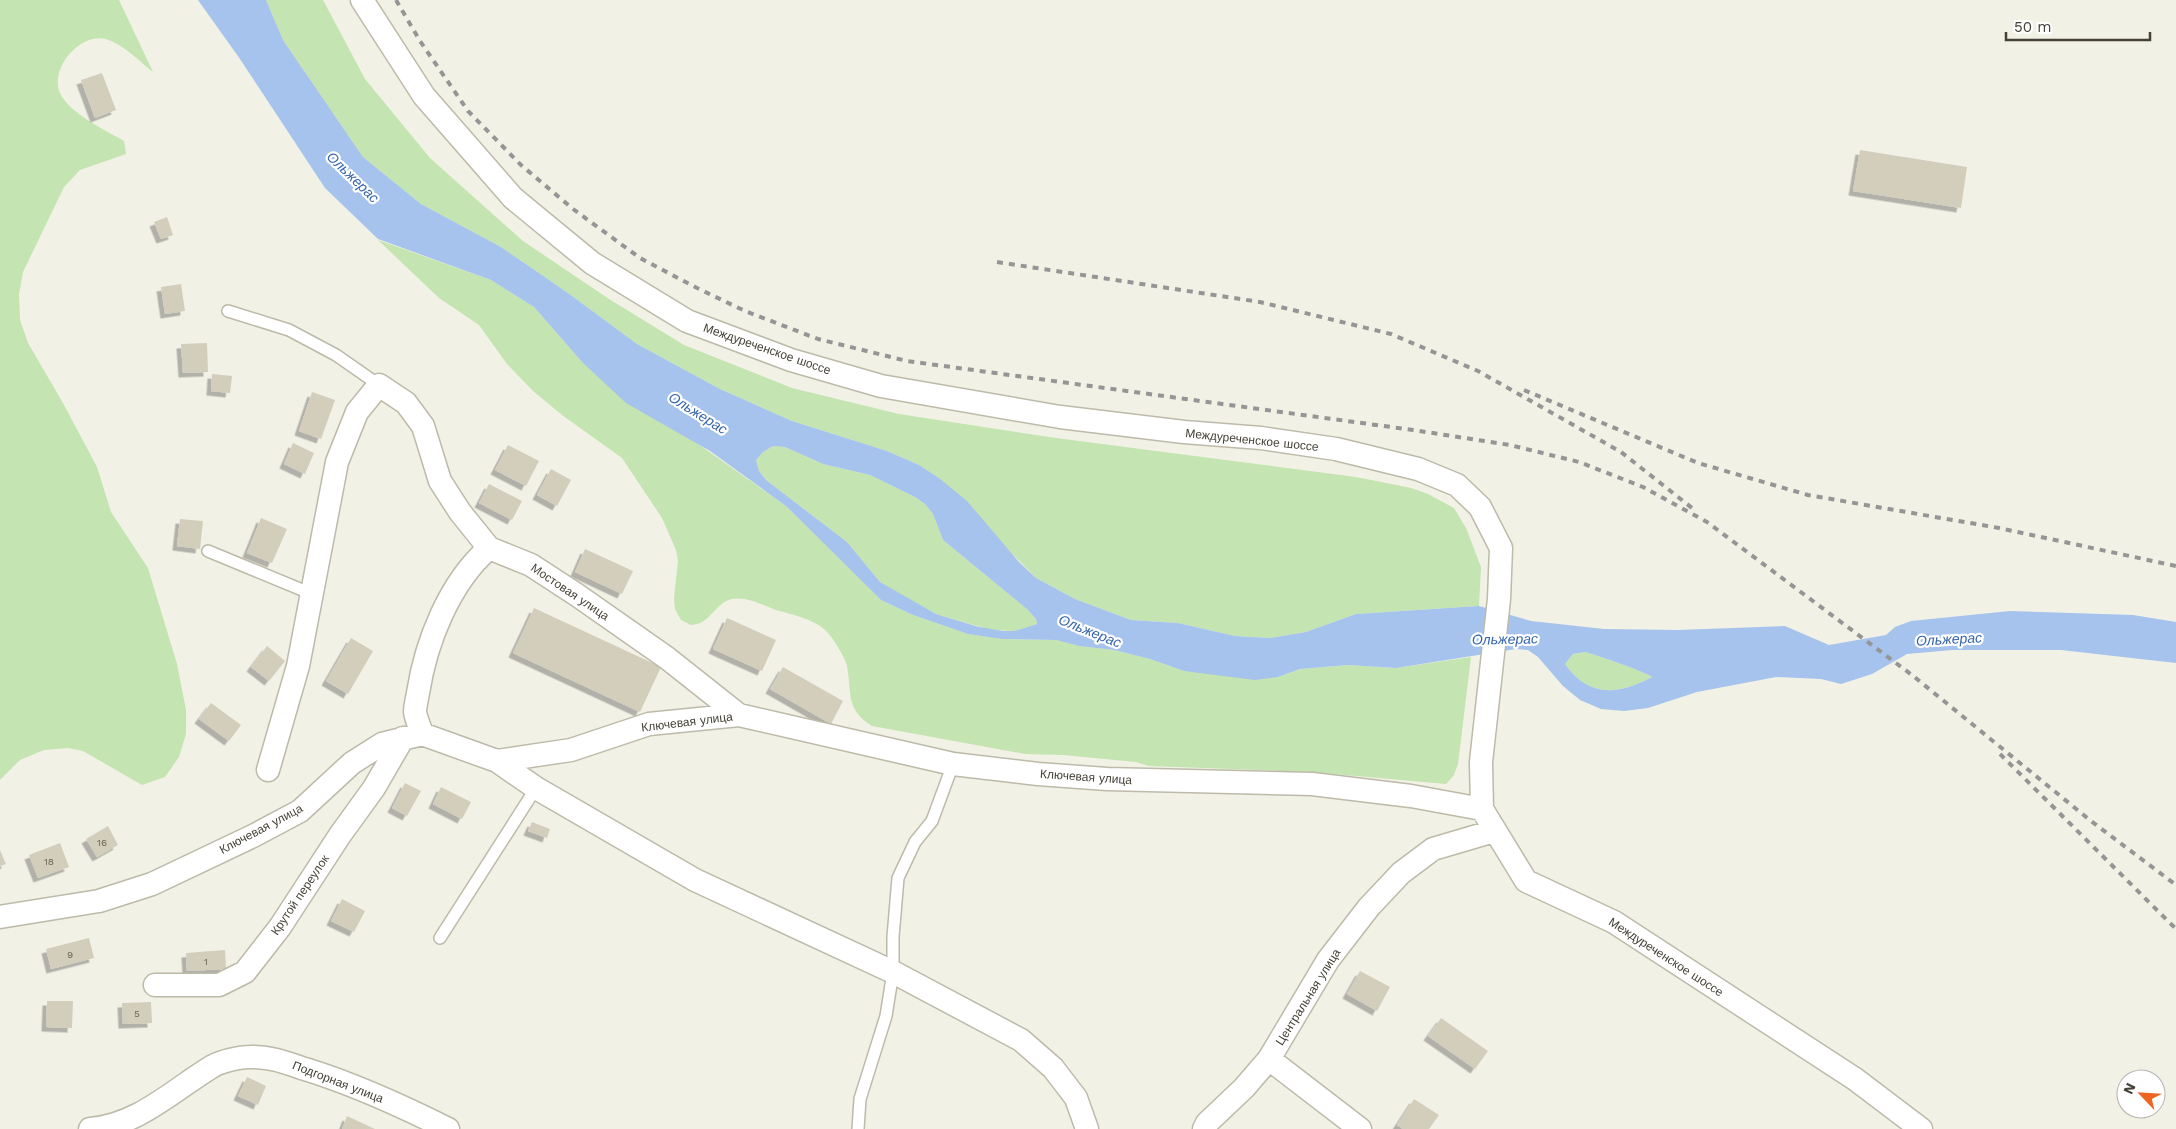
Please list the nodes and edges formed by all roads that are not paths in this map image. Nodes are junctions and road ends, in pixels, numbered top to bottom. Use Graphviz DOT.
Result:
graph roads {
  1 [pos="362,0"];
  2 [pos="228,312"];
  3 [pos="379,385"];
  4 [pos="489,548"];
  5 [pos="208,551"];
  6 [pos="312,594"];
  7 [pos="739,715"];
  8 [pos="413,736"];
  9 [pos="497,761"];
  10 [pos="954,764"];
  11 [pos="268,770"];
  12 [pos="536,788"];
  13 [pos="1482,809"];
  14 [pos="1494,831"];
  15 [pos="0,917"];
  16 [pos="440,938"];
  17 [pos="893,972"];
  18 [pos="155,985"];
  19 [pos="1269,1059"];
  20 [pos="90,1129"];
  21 [pos="448,1129"];
  22 [pos="858,1129"];
  23 [pos="1087,1129"];
  24 [pos="1204,1129"];
  25 [pos="1360,1129"];
  26 [pos="1921,1129"];
  1 -- 13 [label="street, Междуреченское шоссе"];
  2 -- 3 [label="lane"];
  3 -- 4 [label="street"];
  3 -- 6 [label="street"];
  4 -- 7 [label="street, Мостовая улица"];
  4 -- 8 [label="street"];
  5 -- 6 [label="lane"];
  6 -- 11 [label="street"];
  7 -- 9 [label="street, Ключевая улица"];
  7 -- 10 [label="street, Ключевая улица"];
  8 -- 9 [label="street, Ключевая улица"];
  8 -- 15 [label="street, Ключевая улица"];
  8 -- 18 [label="street, Крутой переулок"];
  9 -- 12 [label="street"];
  10 -- 13 [label="street, Ключевая улица"];
  10 -- 17 [label="lane"];
  12 -- 16 [label="lane"];
  12 -- 17 [label="street"];
  13 -- 14 [label="street, Междуреченское шоссе"];
  14 -- 19 [label="street, Центральная улица"];
  14 -- 26 [label="street, Междуреченское шоссе"];
  17 -- 22 [label="lane"];
  17 -- 23 [label="street"];
  19 -- 24 [label="street, Центральная улица"];
  19 -- 25 [label="street"];
  20 -- 21 [label="street, Подгорная улица"];
}
